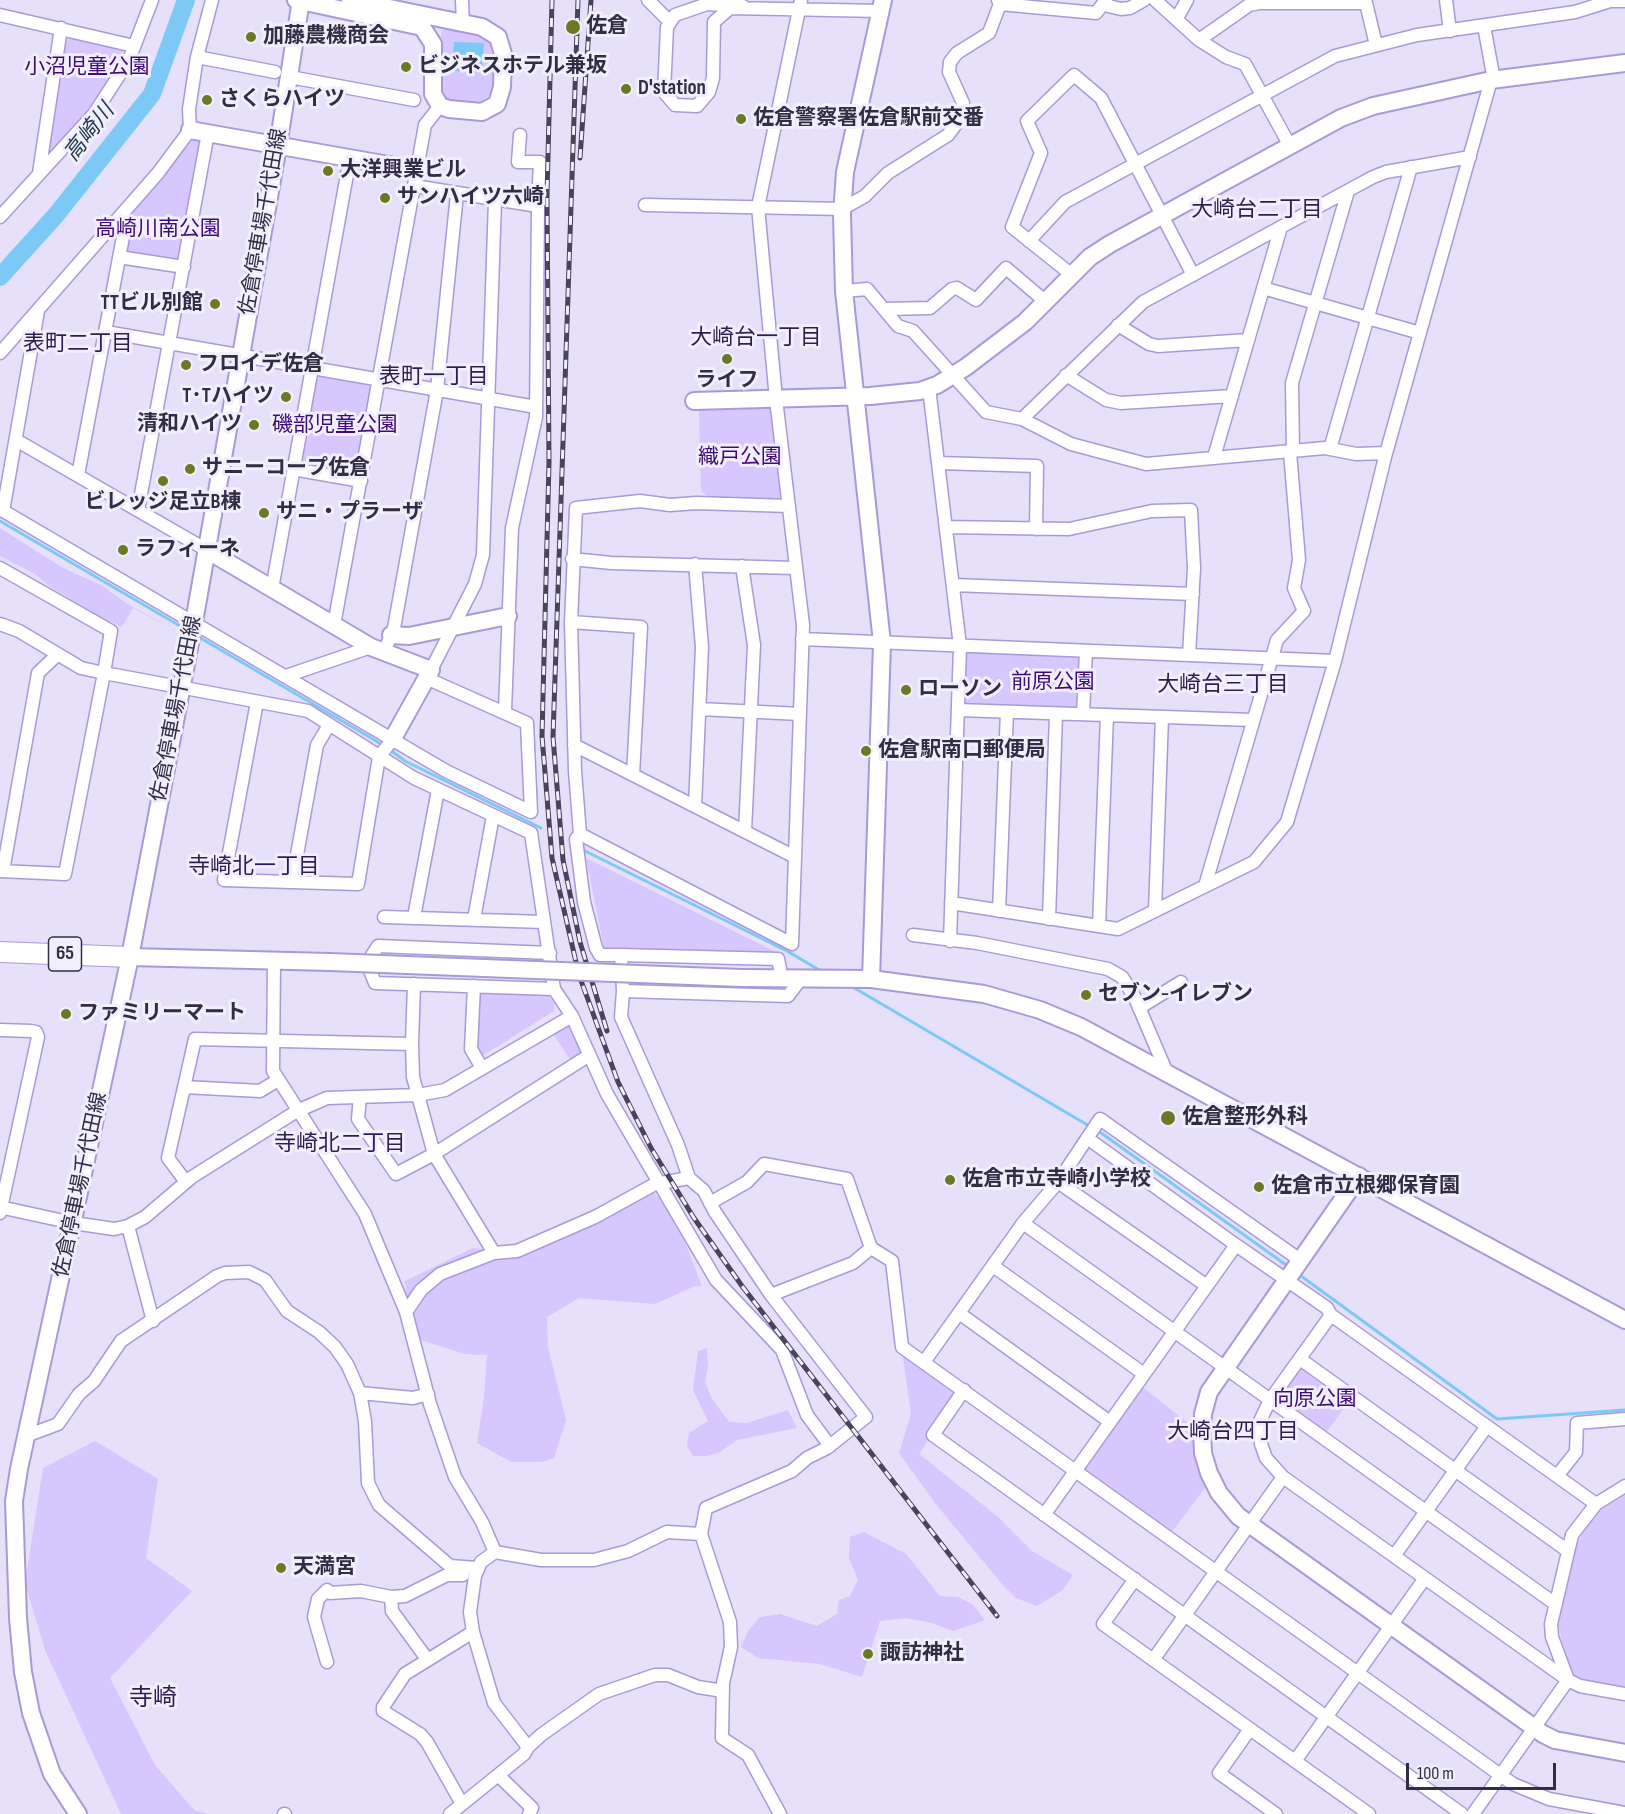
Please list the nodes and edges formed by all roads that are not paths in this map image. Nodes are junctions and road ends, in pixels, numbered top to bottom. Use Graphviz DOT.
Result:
graph roads {
  1 [pos="152,0"];
  2 [pos="212,0"];
  3 [pos="300,0"];
  4 [pos="350,0"];
  5 [pos="462,0"];
  6 [pos="648,0"];
  7 [pos="1144,0"];
  8 [pos="1155,0"];
  9 [pos="1187,0"];
  10 [pos="1446,0"];
  11 [pos="1625,1"];
  12 [pos="999,2"];
  13 [pos="1253,2"];
  14 [pos="1105,3"];
  15 [pos="801,4"];
  16 [pos="882,5"];
  17 [pos="743,6"];
  18 [pos="1575,6"];
  19 [pos="0,15"];
  20 [pos="1177,18"];
  21 [pos="670,22"];
  22 [pos="463,24"];
  23 [pos="1484,26"];
  24 [pos="61,27"];
  25 [pos="1450,31"];
  26 [pos="1199,40"];
  27 [pos="1377,45"];
  28 [pos="134,46"];
  29 [pos="197,57"];
  30 [pos="1625,63"];
  31 [pos="283,74"];
  32 [pos="1493,80"];
  33 [pos="1262,95"];
  34 [pos="414,100"];
  35 [pos="440,106"];
  36 [pos="190,130"];
  37 [pos="208,133"];
  38 [pos="520,135"];
  39 [pos="278,146"];
  40 [pos="1290,146"];
  41 [pos="1470,157"];
  42 [pos="350,158"];
  43 [pos="1135,164"];
  44 [pos="1411,167"];
  45 [pos="39,173"];
  46 [pos="416,178"];
  47 [pos="1348,190"];
  48 [pos="457,194"];
  49 [pos="495,200"];
  50 [pos="645,205"];
  51 [pos="538,207"];
  52 [pos="758,207"];
  53 [pos="842,209"];
  54 [pos="123,213"];
  55 [pos="1162,216"];
  56 [pos="0,217"];
  57 [pos="1281,227"];
  58 [pos="1029,241"];
  59 [pos="119,256"];
  60 [pos="184,267"];
  61 [pos="1072,275"];
  62 [pos="1192,275"];
  63 [pos="1263,288"];
  64 [pos="844,291"];
  65 [pos="1046,302"];
  66 [pos="1315,303"];
  67 [pos="884,309"];
  68 [pos="38,310"];
  69 [pos="1368,318"];
  70 [pos="1118,325"];
  71 [pos="106,332"];
  72 [pos="1420,333"];
  73 [pos="1248,340"];
  74 [pos="169,343"];
  75 [pos="0,353"];
  76 [pos="240,356"];
  77 [pos="312,370"];
  78 [pos="953,375"];
  79 [pos="1066,375"];
  80 [pos="379,381"];
  81 [pos="929,388"];
  82 [pos="437,390"];
  83 [pos="1232,396"];
  84 [pos="856,397"];
  85 [pos="488,399"];
  86 [pos="776,399"];
  87 [pos="694,401"];
  88 [pos="536,407"];
  89 [pos="1022,419"];
  90 [pos="16,440"];
  91 [pos="1330,449"];
  92 [pos="1292,452"];
  93 [pos="1386,453"];
  94 [pos="1214,457"];
  95 [pos="938,463"];
  96 [pos="293,469"];
  97 [pos="78,475"];
  98 [pos="361,481"];
  99 [pos="789,506"];
  100 [pos="1,510"];
  101 [pos="138,510"];
  102 [pos="946,526"];
  103 [pos="1035,529"];
  104 [pos="205,549"];
  105 [pos="572,559"];
  106 [pos="695,564"];
  107 [pos="742,566"];
  108 [pos="0,568"];
  109 [pos="795,568"];
  110 [pos="952,585"];
  111 [pos="272,589"];
  112 [pos="1193,594"];
  113 [pos="508,616"];
  114 [pos="194,622"];
  115 [pos="571,622"];
  116 [pos="0,624"];
  117 [pos="334,625"];
  118 [pos="452,628"];
  119 [pos="391,634"];
  120 [pos="802,639"];
  121 [pos="882,643"];
  122 [pos="960,646"];
  123 [pos="378,650"];
  124 [pos="1086,651"];
  125 [pos="57,655"];
  126 [pos="1190,655"];
  127 [pos="1271,659"];
  128 [pos="1335,661"];
  129 [pos="104,673"];
  130 [pos="428,674"];
  131 [pos="286,676"];
  132 [pos="181,688"];
  133 [pos="256,702"];
  134 [pos="700,709"];
  135 [pos="958,710"];
  136 [pos="506,711"];
  137 [pos="751,711"];
  138 [pos="1007,712"];
  139 [pos="800,714"];
  140 [pos="1056,714"];
  141 [pos="1083,714"];
  142 [pos="1107,715"];
  143 [pos="1162,717"];
  144 [pos="1253,720"];
  145 [pos="329,725"];
  146 [pos="392,740"];
  147 [pos="574,745"];
  148 [pos="379,757"];
  149 [pos="633,775"];
  150 [pos="438,789"];
  151 [pos="695,806"];
  152 [pos="493,816"];
  153 [pos="745,831"];
  154 [pos="580,834"];
  155 [pos="795,857"];
  156 [pos="1,871"];
  157 [pos="292,882"];
  158 [pos="1205,886"];
  159 [pos="951,903"];
  160 [pos="999,911"];
  161 [pos="1155,911"];
  162 [pos="384,917"];
  163 [pos="414,917"];
  164 [pos="474,919"];
  165 [pos="1049,919"];
  166 [pos="544,922"];
  167 [pos="1099,926"];
  168 [pos="913,935"];
  169 [pos="950,940"];
  170 [pos="0,952"];
  171 [pos="550,953"];
  172 [pos="621,955"];
  173 [pos="130,957"];
  174 [pos="274,962"];
  175 [pos="367,963"];
  176 [pos="782,979"];
  177 [pos="871,979"];
  178 [pos="801,980"];
  179 [pos="1181,982"];
  180 [pos="414,984"];
  181 [pos="474,986"];
  182 [pos="554,989"];
  183 [pos="623,991"];
  184 [pos="1139,1008"];
  185 [pos="572,1016"];
  186 [pos="0,1030"];
  187 [pos="273,1039"];
  188 [pos="412,1044"];
  189 [pos="588,1056"];
  190 [pos="482,1068"];
  191 [pos="1167,1073"];
  192 [pos="278,1080"];
  193 [pos="184,1087"];
  194 [pos="418,1095"];
  195 [pos="360,1097"];
  196 [pos="297,1111"];
  197 [pos="1087,1138"];
  198 [pos="434,1154"];
  199 [pos="1359,1176"];
  200 [pos="689,1178"];
  201 [pos="186,1182"];
  202 [pos="1058,1182"];
  203 [pos="660,1184"];
  204 [pos="710,1203"];
  205 [pos="0,1209"];
  206 [pos="73,1223"];
  207 [pos="1023,1223"];
  208 [pos="128,1226"];
  209 [pos="1236,1245"];
  210 [pos="871,1248"];
  211 [pos="494,1253"];
  212 [pos="1300,1260"];
  213 [pos="993,1266"];
  214 [pos="1287,1279"];
  215 [pos="1207,1286"];
  216 [pos="771,1295"];
  217 [pos="406,1312"];
  218 [pos="959,1313"];
  219 [pos="1331,1315"];
  220 [pos="1625,1320"];
  221 [pos="153,1321"];
  222 [pos="1174,1332"];
  223 [pos="1300,1359"];
  224 [pos="924,1362"];
  225 [pos="1224,1367"];
  226 [pos="1144,1374"];
  227 [pos="964,1390"];
  228 [pos="360,1393"];
  229 [pos="428,1394"];
  230 [pos="1270,1400"];
  231 [pos="1625,1419"];
  232 [pos="1110,1422"];
  233 [pos="1487,1426"];
  234 [pos="26,1436"];
  235 [pos="830,1446"];
  236 [pos="1076,1470"];
  237 [pos="1455,1470"];
  238 [pos="1557,1476"];
  239 [pos="1283,1477"];
  240 [pos="1625,1486"];
  241 [pos="1596,1504"];
  242 [pos="1426,1512"];
  243 [pos="1044,1515"];
  244 [pos="1250,1524"];
  245 [pos="701,1534"];
  246 [pos="1568,1551"];
  247 [pos="495,1552"];
  248 [pos="1394,1556"];
  249 [pos="1216,1571"];
  250 [pos="476,1572"];
  251 [pos="1425,1578"];
  252 [pos="1135,1579"];
  253 [pos="391,1597"];
  254 [pos="1554,1604"];
  255 [pos="1185,1616"];
  256 [pos="1391,1626"];
  257 [pos="473,1632"];
  258 [pos="427,1659"];
  259 [pos="1153,1660"];
  260 [pos="327,1662"];
  261 [pos="1358,1672"];
  262 [pos="1568,1680"];
  263 [pos="723,1691"];
  264 [pos="1625,1694"];
  265 [pos="1327,1717"];
  266 [pos="1534,1728"];
  267 [pos="1250,1729"];
  268 [pos="528,1747"];
  269 [pos="1625,1754"];
  270 [pos="1295,1761"];
  271 [pos="1501,1774"];
  272 [pos="498,1775"];
  273 [pos="462,1804"];
  274 [pos="1625,1813"];
  275 [pos="78,1814"];
  276 [pos="450,1814"];
  277 [pos="530,1814"];
  278 [pos="780,1814"];
  279 [pos="1276,1814"];
  280 [pos="1369,1814"];
  281 [pos="1462,1814"];
  282 [pos="1473,1814"];
  1 -- 28 [label="street"];
  2 -- 29 [label="street"];
  3 -- 31 [label="street, 佐倉停車場千代田線"];
  3 -- 35 [label="street, 佐倉停車場千代田線"];
  4 -- 22 [label="street"];
  5 -- 22 [label="street"];
  6 -- 21 [label="street"];
  7 -- 14 [label="street"];
  8 -- 20 [label="street"];
  9 -- 20 [label="street"];
  10 -- 25 [label="street"];
  11 -- 18 [label="street"];
  12 -- 14 [label="street"];
  12 -- 53 [label="street"];
  13 -- 26 [label="street"];
  13 -- 27 [label="street"];
  15 -- 16 [label="street"];
  15 -- 17 [label="street"];
  15 -- 52 [label="street"];
  16 -- 53 [label="street"];
  17 -- 21 [label="street"];
  17 -- 21 [label="street"];
  18 -- 23 [label="street"];
  19 -- 24 [label="street"];
  20 -- 26 [label="street"];
  22 -- 35 [label="street"];
  23 -- 25 [label="street"];
  23 -- 32 [label="street"];
  24 -- 28 [label="street"];
  24 -- 45 [label="street"];
  25 -- 27 [label="street"];
  26 -- 33 [label="street"];
  27 -- 33 [label="street"];
  28 -- 45 [label="street"];
  29 -- 31 [label="street"];
  29 -- 36 [label="street"];
  30 -- 32 [label="street"];
  31 -- 34 [label="street"];
  31 -- 39 [label="street, 佐倉停車場千代田線"];
  32 -- 40 [label="street"];
  32 -- 41 [label="street"];
  33 -- 40 [label="street"];
  33 -- 43 [label="street"];
  35 -- 46 [label="street"];
  36 -- 37 [label="street"];
  36 -- 54 [label="street"];
  37 -- 39 [label="street"];
  37 -- 60 [label="street"];
  38 -- 51 [label="street"];
  39 -- 42 [label="street"];
  39 -- 76 [label="street, 佐倉停車場千代田線"];
  40 -- 55 [label="street"];
  41 -- 44 [label="street"];
  41 -- 72 [label="street"];
  42 -- 46 [label="street"];
  42 -- 77 [label="street"];
  43 -- 55 [label="street"];
  43 -- 58 [label="street"];
  43 -- 58 [label="street"];
  44 -- 47 [label="street"];
  44 -- 69 [label="street"];
  45 -- 56 [label="street"];
  46 -- 48 [label="street"];
  46 -- 80 [label="street"];
  47 -- 57 [label="street"];
  47 -- 66 [label="street"];
  48 -- 49 [label="street"];
  48 -- 82 [label="street"];
  49 -- 51 [label="street"];
  49 -- 85 [label="street"];
  50 -- 52 [label="street"];
  51 -- 88 [label="street"];
  52 -- 53 [label="street"];
  52 -- 86 [label="street"];
  53 -- 64 [label="street"];
  54 -- 59 [label="street"];
  54 -- 68 [label="street"];
  55 -- 61 [label="street"];
  55 -- 62 [label="street"];
  57 -- 62 [label="street"];
  57 -- 63 [label="street"];
  58 -- 61 [label="street"];
  59 -- 60 [label="street"];
  59 -- 71 [label="street"];
  60 -- 74 [label="street"];
  61 -- 65 [label="street"];
  62 -- 70 [label="street"];
  63 -- 66 [label="street"];
  63 -- 73 [label="street"];
  64 -- 67 [label="street"];
  64 -- 84 [label="street"];
  65 -- 67 [label="street"];
  65 -- 78 [label="street"];
  66 -- 69 [label="street"];
  66 -- 92 [label="street"];
  67 -- 78 [label="street"];
  68 -- 75 [label="street"];
  68 -- 90 [label="street"];
  69 -- 72 [label="street"];
  69 -- 91 [label="street"];
  70 -- 73 [label="street"];
  70 -- 79 [label="street"];
  71 -- 74 [label="street"];
  71 -- 97 [label="street"];
  72 -- 93 [label="street"];
  73 -- 83 [label="street"];
  74 -- 76 [label="street"];
  74 -- 101 [label="street"];
  76 -- 77 [label="street"];
  76 -- 104 [label="street, 佐倉停車場千代田線"];
  77 -- 80 [label="street"];
  77 -- 96 [label="street"];
  78 -- 81 [label="street"];
  78 -- 89 [label="street"];
  79 -- 83 [label="street"];
  79 -- 89 [label="street"];
  80 -- 82 [label="street"];
  80 -- 98 [label="street"];
  81 -- 84 [label="street"];
  81 -- 95 [label="street"];
  82 -- 85 [label="street"];
  82 -- 119 [label="street"];
  83 -- 94 [label="street"];
  84 -- 86 [label="street"];
  84 -- 121 [label="street"];
  85 -- 88 [label="street"];
  85 -- 118 [label="street"];
  86 -- 87 [label="street"];
  86 -- 99 [label="street"];
  88 -- 113 [label="street"];
  89 -- 94 [label="street"];
  90 -- 97 [label="street"];
  90 -- 100 [label="street"];
  91 -- 92 [label="street"];
  91 -- 93 [label="street"];
  92 -- 94 [label="street"];
  92 -- 127 [label="street"];
  93 -- 128 [label="street"];
  95 -- 102 [label="street"];
  95 -- 103 [label="street"];
  96 -- 98 [label="street"];
  96 -- 111 [label="street"];
  97 -- 101 [label="street"];
  98 -- 117 [label="street"];
  99 -- 105 [label="street"];
  99 -- 109 [label="street"];
  100 -- 114 [label="street"];
  101 -- 104 [label="street"];
  102 -- 103 [label="street"];
  102 -- 110 [label="street"];
  103 -- 112 [label="street"];
  104 -- 111 [label="street"];
  104 -- 114 [label="street, 佐倉停車場千代田線"];
  105 -- 106 [label="street"];
  105 -- 115 [label="street"];
  106 -- 107 [label="street"];
  106 -- 134 [label="street"];
  107 -- 109 [label="street"];
  107 -- 137 [label="street"];
  108 -- 129 [label="street"];
  109 -- 120 [label="street"];
  110 -- 112 [label="street"];
  110 -- 122 [label="street"];
  111 -- 117 [label="street"];
  112 -- 126 [label="street"];
  113 -- 118 [label="street"];
  113 -- 136 [label="street"];
  114 -- 131 [label="street"];
  114 -- 132 [label="street, 佐倉停車場千代田線"];
  115 -- 147 [label="street"];
  115 -- 149 [label="street"];
  116 -- 125 [label="street"];
  117 -- 123 [label="street"];
  118 -- 119 [label="street"];
  118 -- 130 [label="street"];
  119 -- 123 [label="street"];
  120 -- 121 [label="street"];
  120 -- 139 [label="street"];
  121 -- 122 [label="street"];
  121 -- 177 [label="street"];
  122 -- 124 [label="street"];
  122 -- 135 [label="street"];
  123 -- 130 [label="street"];
  123 -- 131 [label="street"];
  124 -- 126 [label="street"];
  124 -- 141 [label="street"];
  125 -- 129 [label="street"];
  125 -- 156 [label="street"];
  126 -- 127 [label="street"];
  127 -- 128 [label="street"];
  127 -- 144 [label="street"];
  128 -- 158 [label="street"];
  129 -- 132 [label="street"];
  129 -- 156 [label="street"];
  130 -- 136 [label="street"];
  130 -- 146 [label="street"];
  131 -- 146 [label="street"];
  132 -- 133 [label="street"];
  132 -- 173 [label="street, 佐倉停車場千代田線"];
  133 -- 145 [label="street"];
  133 -- 157 [label="street"];
  134 -- 137 [label="street"];
  134 -- 151 [label="street"];
  135 -- 138 [label="street"];
  135 -- 159 [label="street"];
  136 -- 146 [label="street"];
  137 -- 139 [label="street"];
  137 -- 153 [label="street"];
  138 -- 140 [label="street"];
  138 -- 160 [label="street"];
  139 -- 155 [label="street"];
  140 -- 141 [label="street"];
  140 -- 165 [label="street"];
  141 -- 142 [label="street"];
  142 -- 143 [label="street"];
  142 -- 167 [label="street"];
  143 -- 144 [label="street"];
  143 -- 161 [label="street"];
  144 -- 158 [label="street"];
  145 -- 148 [label="street"];
  145 -- 157 [label="street"];
  146 -- 148 [label="street"];
  147 -- 149 [label="street"];
  147 -- 154 [label="street"];
  148 -- 150 [label="street"];
  148 -- 157 [label="street"];
  149 -- 151 [label="street"];
  150 -- 152 [label="street"];
  150 -- 163 [label="street"];
  151 -- 153 [label="street"];
  152 -- 164 [label="street"];
  152 -- 166 [label="street"];
  153 -- 155 [label="street"];
  154 -- 155 [label="street"];
  154 -- 172 [label="street"];
  158 -- 161 [label="street"];
  159 -- 160 [label="street"];
  159 -- 169 [label="street"];
  160 -- 165 [label="street"];
  161 -- 167 [label="street"];
  162 -- 163 [label="street"];
  163 -- 164 [label="street"];
  164 -- 166 [label="street"];
  165 -- 167 [label="street"];
  166 -- 171 [label="street"];
  168 -- 169 [label="street"];
  169 -- 184 [label="street"];
  170 -- 173 [label="main road, 65"];
  171 -- 175 [label="street"];
  171 -- 182 [label="street"];
  172 -- 176 [label="street"];
  172 -- 183 [label="street"];
  173 -- 174 [label="street"];
  173 -- 206 [label="street, 佐倉停車場千代田線"];
  174 -- 175 [label="street, bridge"];
  174 -- 187 [label="street"];
  175 -- 176 [label="street, bridge"];
  175 -- 180 [label="street"];
  176 -- 178 [label="street"];
  177 -- 178 [label="street"];
  177 -- 191 [label="street"];
  178 -- 183 [label="street"];
  179 -- 184 [label="street"];
  180 -- 181 [label="street"];
  180 -- 188 [label="street"];
  181 -- 182 [label="street"];
  181 -- 190 [label="street"];
  182 -- 185 [label="street"];
  183 -- 200 [label="street"];
  184 -- 191 [label="street"];
  185 -- 189 [label="street"];
  185 -- 190 [label="street"];
  186 -- 205 [label="street"];
  187 -- 188 [label="street"];
  187 -- 192 [label="street"];
  187 -- 193 [label="street"];
  188 -- 194 [label="street"];
  189 -- 198 [label="street"];
  189 -- 203 [label="street"];
  190 -- 194 [label="street"];
  191 -- 199 [label="street"];
  192 -- 193 [label="street"];
  192 -- 196 [label="street"];
  193 -- 201 [label="street"];
  194 -- 195 [label="street"];
  194 -- 198 [label="street"];
  195 -- 196 [label="street"];
  195 -- 198 [label="street"];
  196 -- 201 [label="street"];
  196 -- 217 [label="street"];
  197 -- 202 [label="street"];
  197 -- 209 [label="street"];
  197 -- 212 [label="street"];
  198 -- 211 [label="street"];
  199 -- 212 [label="street"];
  199 -- 220 [label="street"];
  200 -- 203 [label="street"];
  200 -- 204 [label="street"];
  201 -- 208 [label="street"];
  202 -- 207 [label="street"];
  202 -- 215 [label="street"];
  203 -- 211 [label="street"];
  203 -- 235 [label="street"];
  204 -- 210 [label="street"];
  204 -- 216 [label="street"];
  205 -- 206 [label="street"];
  206 -- 208 [label="street"];
  206 -- 234 [label="street, 佐倉停車場千代田線"];
  207 -- 213 [label="street"];
  207 -- 222 [label="street"];
  208 -- 221 [label="street"];
  209 -- 214 [label="street"];
  209 -- 215 [label="street"];
  210 -- 216 [label="street"];
  210 -- 224 [label="street"];
  211 -- 217 [label="street"];
  212 -- 214 [label="street"];
  213 -- 218 [label="street"];
  213 -- 226 [label="street"];
  214 -- 219 [label="street"];
  214 -- 225 [label="street"];
  215 -- 222 [label="street"];
  216 -- 235 [label="street"];
  217 -- 229 [label="street"];
  218 -- 224 [label="street"];
  218 -- 232 [label="street"];
  219 -- 223 [label="street"];
  219 -- 233 [label="street"];
  221 -- 228 [label="street"];
  221 -- 234 [label="street"];
  222 -- 225 [label="street"];
  222 -- 226 [label="street"];
  223 -- 230 [label="street"];
  223 -- 237 [label="street"];
  224 -- 227 [label="street"];
  225 -- 230 [label="street"];
  225 -- 244 [label="street"];
  226 -- 232 [label="street"];
  227 -- 236 [label="street"];
  227 -- 243 [label="street"];
  228 -- 229 [label="street"];
  228 -- 250 [label="street"];
  229 -- 247 [label="street"];
  230 -- 239 [label="street"];
  230 -- 242 [label="street"];
  231 -- 238 [label="street"];
  232 -- 236 [label="street"];
  233 -- 237 [label="street"];
  233 -- 238 [label="street"];
  234 -- 275 [label="street, 佐倉停車場千代田線"];
  235 -- 245 [label="street"];
  236 -- 243 [label="street"];
  236 -- 249 [label="street"];
  237 -- 242 [label="street"];
  237 -- 246 [label="street"];
  238 -- 241 [label="street"];
  239 -- 244 [label="street"];
  239 -- 248 [label="street"];
  240 -- 241 [label="street"];
  241 -- 246 [label="street"];
  242 -- 248 [label="street"];
  242 -- 254 [label="street"];
  243 -- 252 [label="street"];
  244 -- 249 [label="street"];
  244 -- 256 [label="street"];
  245 -- 247 [label="street"];
  245 -- 263 [label="street"];
  246 -- 254 [label="street"];
  247 -- 250 [label="street"];
  248 -- 251 [label="street"];
  249 -- 255 [label="street"];
  249 -- 261 [label="street"];
  250 -- 253 [label="street"];
  250 -- 257 [label="street"];
  251 -- 256 [label="street"];
  251 -- 262 [label="street"];
  252 -- 255 [label="street"];
  252 -- 259 [label="street"];
  253 -- 258 [label="street"];
  253 -- 260 [label="street"];
  254 -- 262 [label="street"];
  255 -- 259 [label="street"];
  255 -- 265 [label="street"];
  256 -- 261 [label="street"];
  256 -- 266 [label="street"];
  257 -- 258 [label="street"];
  257 -- 268 [label="street"];
  258 -- 273 [label="street"];
  259 -- 267 [label="street"];
  261 -- 265 [label="street"];
  261 -- 271 [label="street"];
  262 -- 264 [label="street"];
  262 -- 266 [label="street"];
  263 -- 268 [label="street"];
  263 -- 278 [label="street"];
  265 -- 270 [label="street"];
  265 -- 281 [label="street"];
  266 -- 269 [label="street"];
  266 -- 271 [label="street"];
  267 -- 270 [label="street"];
  267 -- 279 [label="street"];
  268 -- 272 [label="street"];
  270 -- 280 [label="street"];
  271 -- 274 [label="street"];
  271 -- 282 [label="street"];
  272 -- 273 [label="street"];
  272 -- 277 [label="street"];
  273 -- 276 [label="street"];
}
